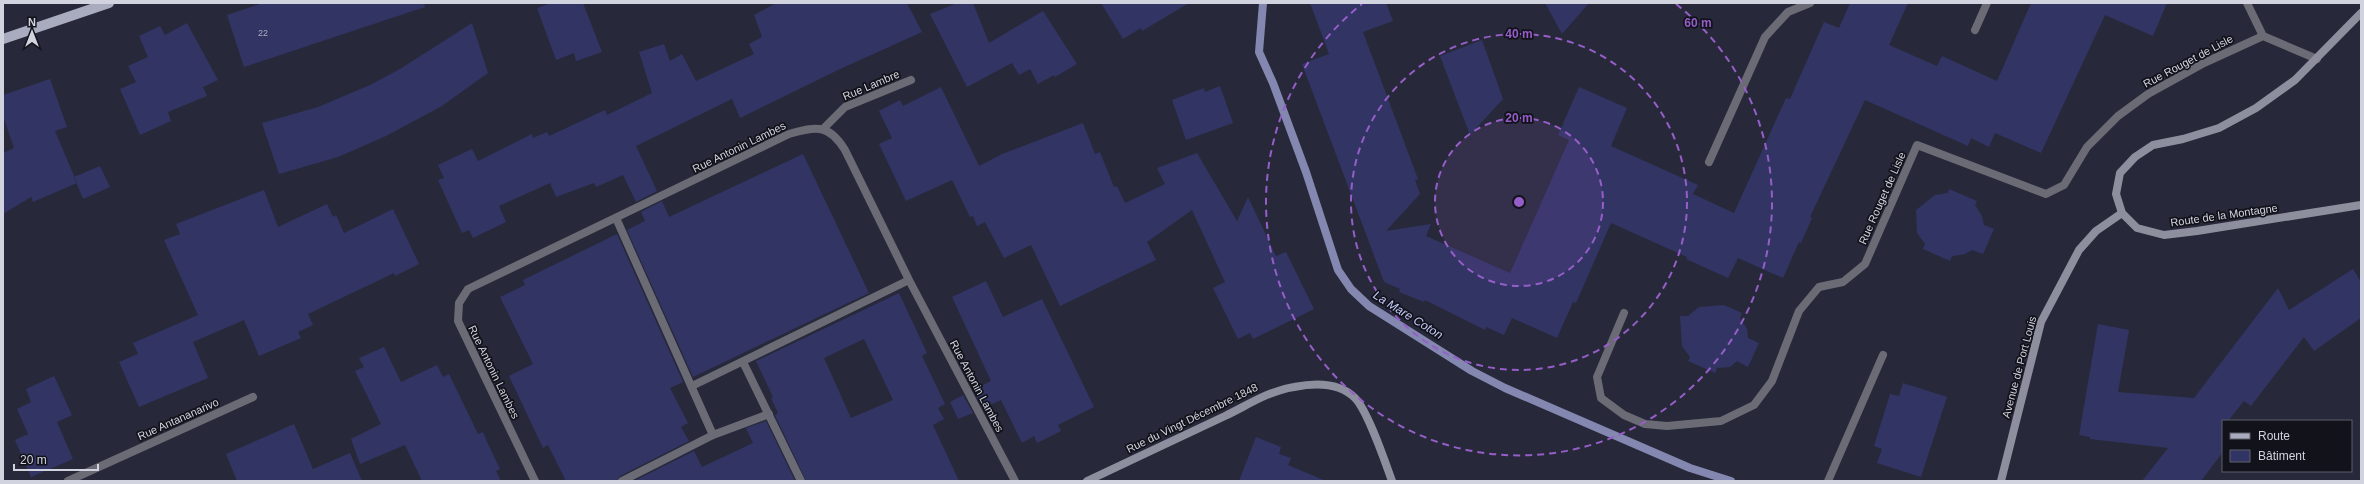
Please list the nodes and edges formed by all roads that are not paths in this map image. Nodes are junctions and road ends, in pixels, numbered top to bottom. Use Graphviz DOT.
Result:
graph roads {
  1 [pos="109,3"];
  2 [pos="1810,3"];
  3 [pos="1987,3"];
  4 [pos="2247,3"];
  5 [pos="2361,14"];
  6 [pos="1975,30"];
  7 [pos="2262,36"];
  8 [pos="3,39"];
  9 [pos="2317,60"];
  10 [pos="911,80"];
  11 [pos="824,128"];
  12 [pos="1709,162"];
  13 [pos="2361,205"];
  14 [pos="2122,213"];
  15 [pos="616,218"];
  16 [pos="909,280"];
  17 [pos="1624,313"];
  18 [pos="1883,355"];
  19 [pos="743,362"];
  20 [pos="692,386"];
  21 [pos="253,397"];
  22 [pos="770,414"];
  23 [pos="713,435"];
  24 [pos="68,481"];
  25 [pos="535,481"];
  26 [pos="622,481"];
  27 [pos="801,481"];
  28 [pos="1014,481"];
  29 [pos="1087,481"];
  30 [pos="1392,481"];
  31 [pos="1828,481"];
  32 [pos="2000,481"];
  1 -- 8 [label="main road"];
  2 -- 12 [label="street"];
  3 -- 6 [label="street"];
  4 -- 7 [label="street"];
  5 -- 9 [label="street, Route de la Montagne"];
  7 -- 9 [label="street"];
  7 -- 17 [label="street, Rue Rouget de Lisle"];
  9 -- 14 [label="street, Route de la Montagne"];
  10 -- 11 [label="street, Rue Lambre"];
  11 -- 15 [label="street, Rue Antonin Lambes"];
  11 -- 16 [label="street, Rue Antonin Lambes"];
  13 -- 14 [label="street, Route de la Montagne"];
  14 -- 32 [label="street, Avenue de Port Louis"];
  15 -- 20 [label="street"];
  15 -- 25 [label="street, Rue Antonin Lambes"];
  16 -- 19 [label="street"];
  16 -- 28 [label="street, Rue Antonin Lambes"];
  18 -- 31 [label="street"];
  19 -- 20 [label="street"];
  19 -- 22 [label="street"];
  20 -- 23 [label="street"];
  21 -- 24 [label="street, Rue Antananarivo"];
  22 -- 23 [label="street"];
  22 -- 27 [label="street"];
  23 -- 26 [label="street"];
  29 -- 30 [label="street, Rue du Vingt Décembre 1848"];
}
